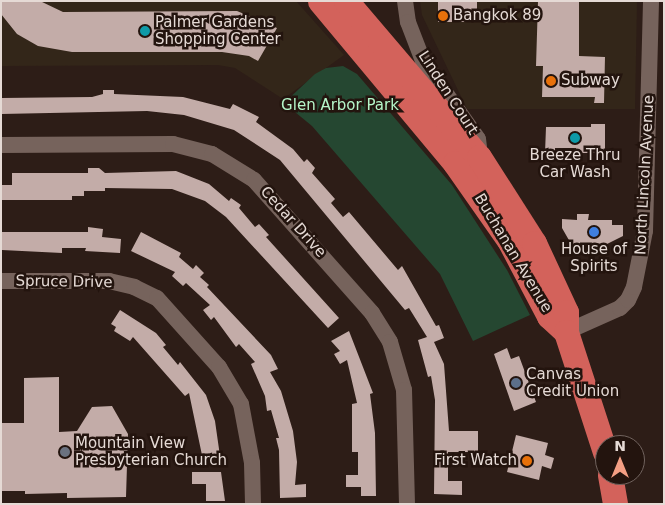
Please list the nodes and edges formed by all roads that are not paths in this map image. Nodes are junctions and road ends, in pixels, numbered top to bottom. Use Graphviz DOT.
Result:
graph roads {
  1 [pos="320,1"];
  2 [pos="346,1"];
  3 [pos="405,1"];
  4 [pos="651,1"];
  5 [pos="657,70"];
  6 [pos="1,145"];
  7 [pos="480,156"];
  8 [pos="1,281"];
  9 [pos="566,332"];
  10 [pos="599,435"];
  11 [pos="612,485"];
  12 [pos="253,504"];
  13 [pos="407,504"];
  14 [pos="615,504"];
  1 -- 9 [label="highway, Buchanan Avenue"];
  2 -- 7 [label="highway, Buchanan Avenue"];
  3 -- 7 [label="street, Linden Court"];
  4 -- 5 [label="street, North Lincoln Avenue"];
  5 -- 9 [label="street, North Lincoln Avenue"];
  6 -- 13 [label="street, Cedar Drive"];
  7 -- 9 [label="highway, Buchanan Avenue"];
  8 -- 12 [label="street, Spruce Drive"];
  9 -- 10 [label="highway"];
  11 -- 14 [label="highway"];
}
